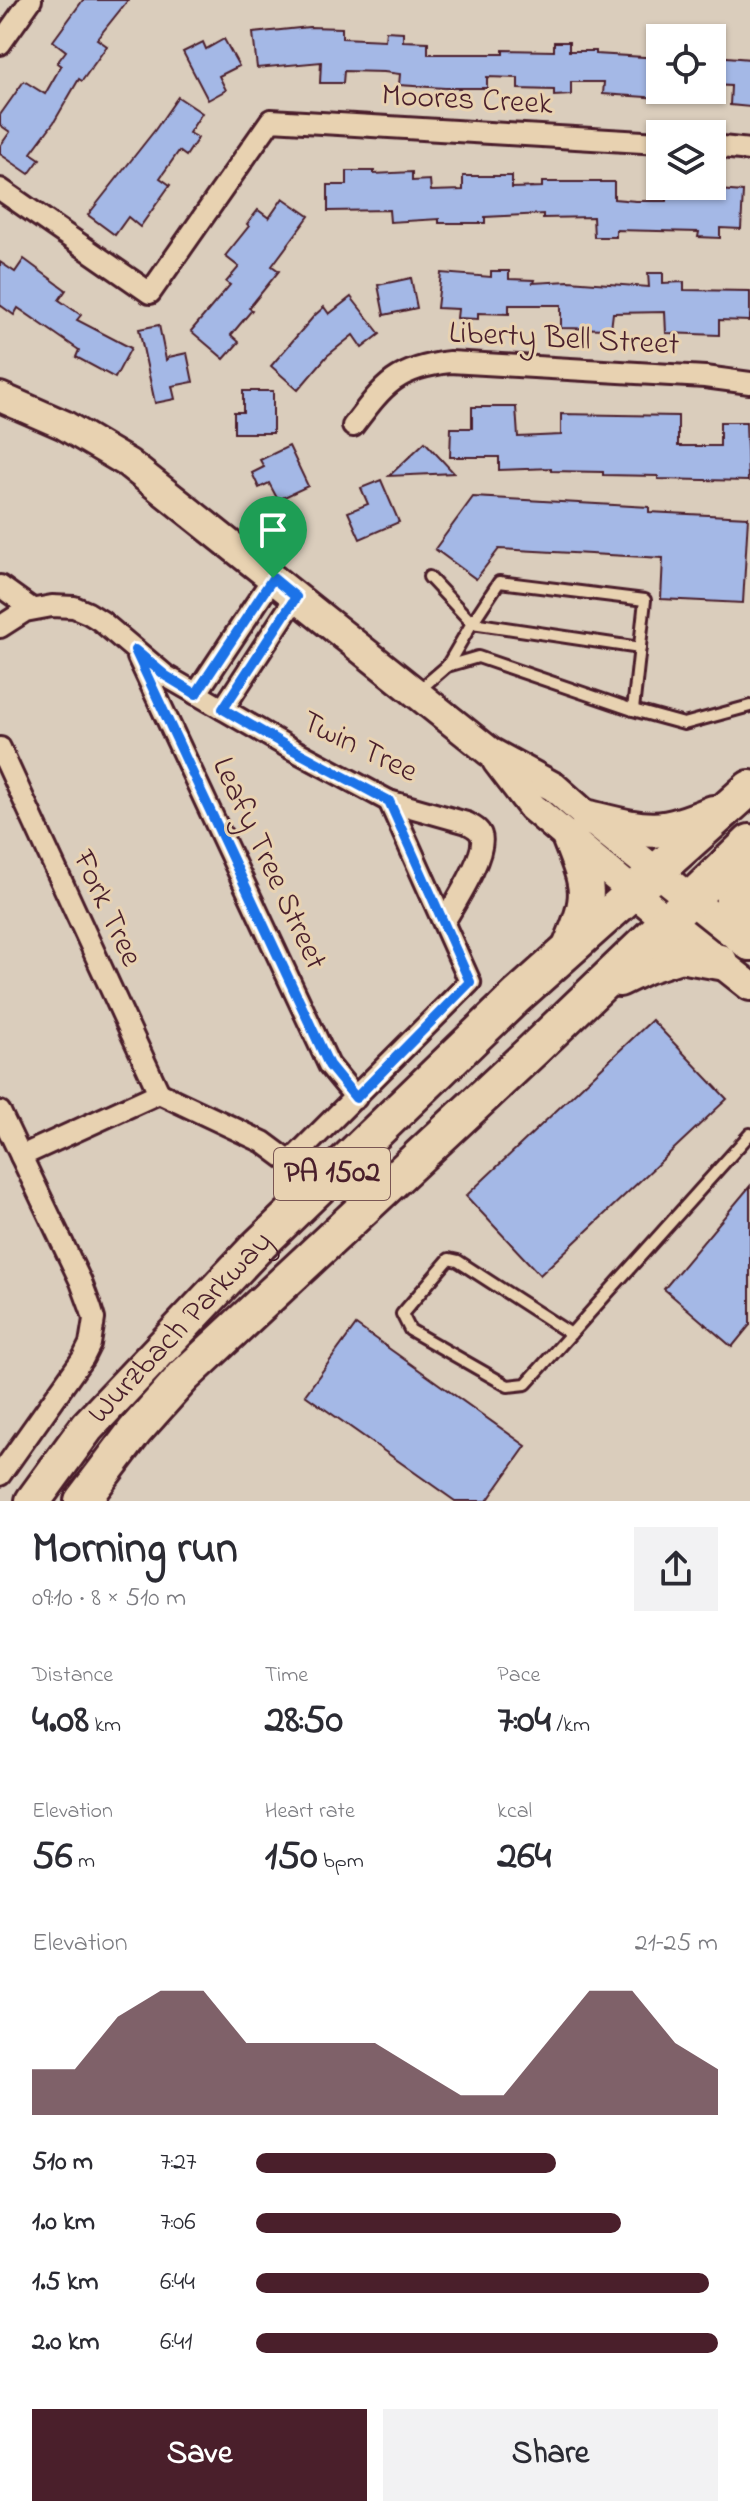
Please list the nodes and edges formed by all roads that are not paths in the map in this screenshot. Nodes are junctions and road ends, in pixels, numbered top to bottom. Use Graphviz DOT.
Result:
graph roads {
  1 [pos="31,0"];
  2 [pos="0,44"];
  3 [pos="646,142"];
  4 [pos="726,147"];
  5 [pos="750,150"];
  6 [pos="0,189"];
  7 [pos="750,383"];
  8 [pos="0,397"];
  9 [pos="353,426"];
  10 [pos="429,577"];
  11 [pos="273,578"];
  12 [pos="0,586"];
  13 [pos="296,597"];
  14 [pos="32,609"];
  15 [pos="472,623"];
  16 [pos="0,627"];
  17 [pos="640,648"];
  18 [pos="135,650"];
  19 [pos="447,666"];
  20 [pos="417,693"];
  21 [pos="196,694"];
  22 [pos="750,706"];
  23 [pos="223,709"];
  24 [pos="633,710"];
  25 [pos="0,748"];
  26 [pos="739,797"];
  27 [pos="389,801"];
  28 [pos="579,829"];
  29 [pos="750,844"];
  30 [pos="646,883"];
  31 [pos="680,910"];
  32 [pos="444,922"];
  33 [pos="750,944"];
  34 [pos="570,947"];
  35 [pos="720,962"];
  36 [pos="750,986"];
  37 [pos="597,990"];
  38 [pos="159,1093"];
  39 [pos="356,1098"];
  40 [pos="0,1112"];
  41 [pos="750,1134"];
  42 [pos="21,1156"];
  43 [pos="571,1334"];
  44 [pos="1,1472"];
  45 [pos="33,1501"];
  46 [pos="82,1501"];
  1 -- 2 [label="street"];
  3 -- 6 [label="street, Moores Creek"];
  4 -- 5 [label="street"];
  7 -- 9 [label="street, Liberty Bell Street"];
  8 -- 11 [label="main road"];
  10 -- 15 [label="lane"];
  11 -- 13 [label="main road"];
  11 -- 21 [label="street"];
  12 -- 14 [label="street"];
  13 -- 20 [label="main road"];
  13 -- 23 [label="street"];
  14 -- 16 [label="street"];
  14 -- 18 [label="street, Twin Tree"];
  15 -- 17 [label="lane"];
  15 -- 17 [label="lane"];
  15 -- 19 [label="lane"];
  17 -- 24 [label="lane"];
  18 -- 21 [label="street, Twin Tree"];
  18 -- 39 [label="street, Leafy Tree Street"];
  19 -- 20 [label="lane"];
  19 -- 24 [label="lane"];
  20 -- 28 [label="main road"];
  21 -- 23 [label="street, Twin Tree"];
  22 -- 24 [label="lane"];
  23 -- 27 [label="street, Twin Tree"];
  25 -- 38 [label="street, Fork Tree"];
  26 -- 28 [label="highway"];
  26 -- 30 [label="highway, Wurzbach Parkway"];
  27 -- 32 [label="street"];
  27 -- 32 [label="street, Twin Tree"];
  28 -- 30 [label="main road"];
  28 -- 34 [label="highway"];
  29 -- 31 [label="highway, Wurzbach Parkway"];
  29 -- 33 [label="highway"];
  30 -- 31 [label="main road"];
  30 -- 34 [label="highway, Wurzbach Parkway / PA 1502"];
  31 -- 33 [label="main road"];
  31 -- 35 [label="main road"];
  31 -- 37 [label="highway, Wurzbach Parkway / PA 1502"];
  32 -- 39 [label="street"];
  34 -- 45 [label="highway, Wurzbach Parkway / PA 1502"];
  35 -- 36 [label="main road"];
  35 -- 37 [label="highway"];
  37 -- 46 [label="highway, Wurzbach Parkway / PA 1502"];
  38 -- 39 [label="street"];
  38 -- 42 [label="street"];
  40 -- 42 [label="street"];
  41 -- 43 [label="lane"];
  42 -- 44 [label="street"];
  43 -- 43 [label="lane"];
}
